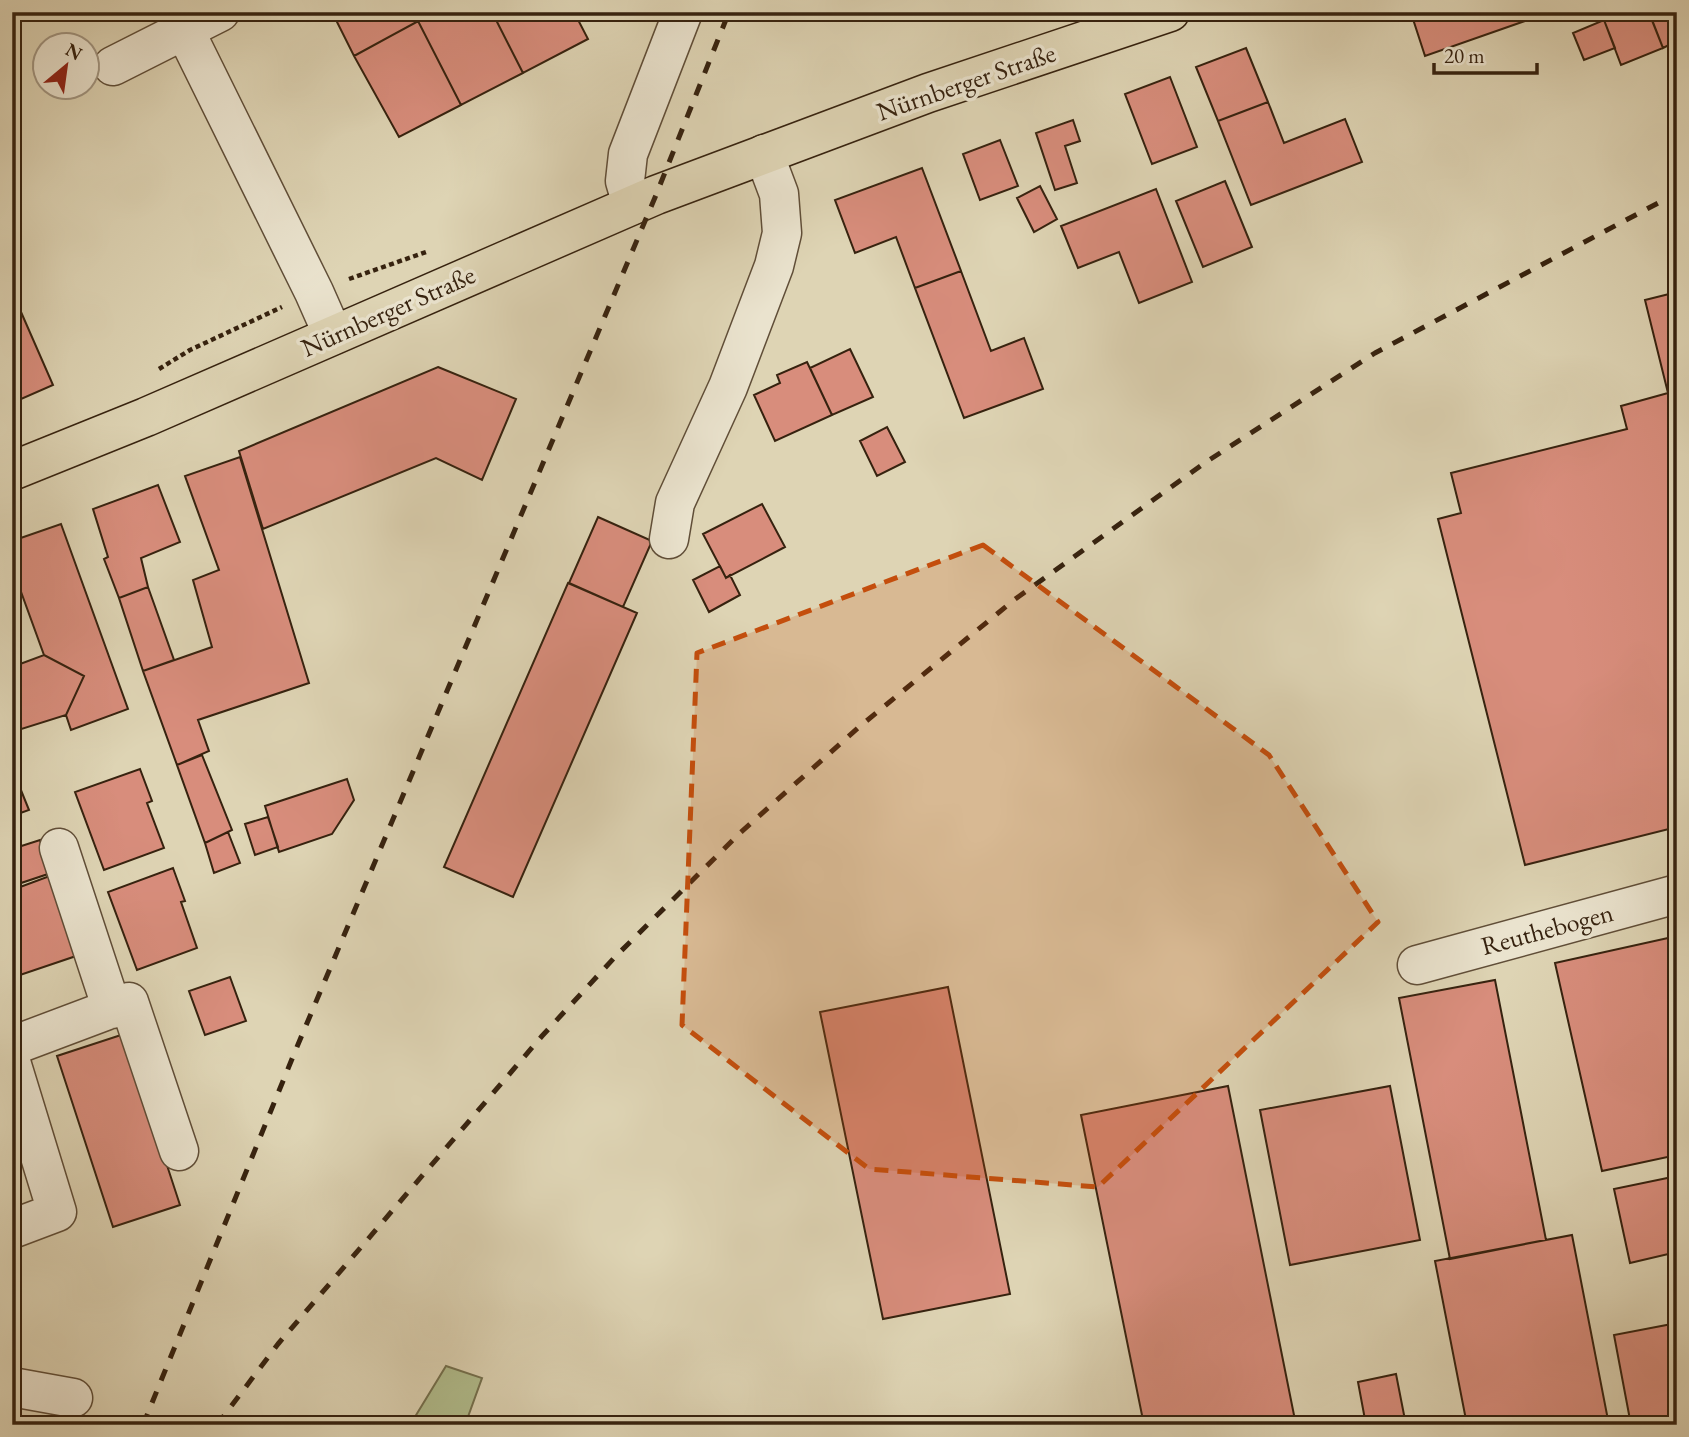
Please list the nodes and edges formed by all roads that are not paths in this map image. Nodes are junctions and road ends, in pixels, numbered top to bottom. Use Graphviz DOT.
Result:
graph roads {
  1 [pos="219,12"];
  2 [pos="683,12"];
  3 [pos="1170,12"];
  4 [pos="185,31"];
  5 [pos="113,66"];
  6 [pos="764,154"];
  7 [pos="632,205"];
  8 [pos="333,335"];
  9 [pos="12,471"];
  10 [pos="668,539"];
  11 [pos="59,848"];
  12 [pos="1677,894"];
  13 [pos="1417,965"];
  14 [pos="112,1009"];
  15 [pos="12,1046"];
  16 [pos="12,1065"];
  17 [pos="179,1151"];
  18 [pos="12,1229"];
  19 [pos="12,1387"];
  20 [pos="73,1398"];
  1 -- 4 [label="street"];
  2 -- 7 [label="street"];
  3 -- 6 [label="main road, Nürnberger Straße"];
  4 -- 5 [label="street"];
  4 -- 8 [label="street"];
  6 -- 7 [label="main road, Nürnberger Straße"];
  6 -- 10 [label="street"];
  7 -- 8 [label="main road, Nürnberger Straße"];
  8 -- 9 [label="main road, Nürnberger Straße"];
  11 -- 14 [label="street"];
  12 -- 13 [label="street, Reuthebogen"];
  14 -- 15 [label="street"];
  14 -- 17 [label="street"];
  16 -- 18 [label="street"];
  19 -- 20 [label="street"];
}
